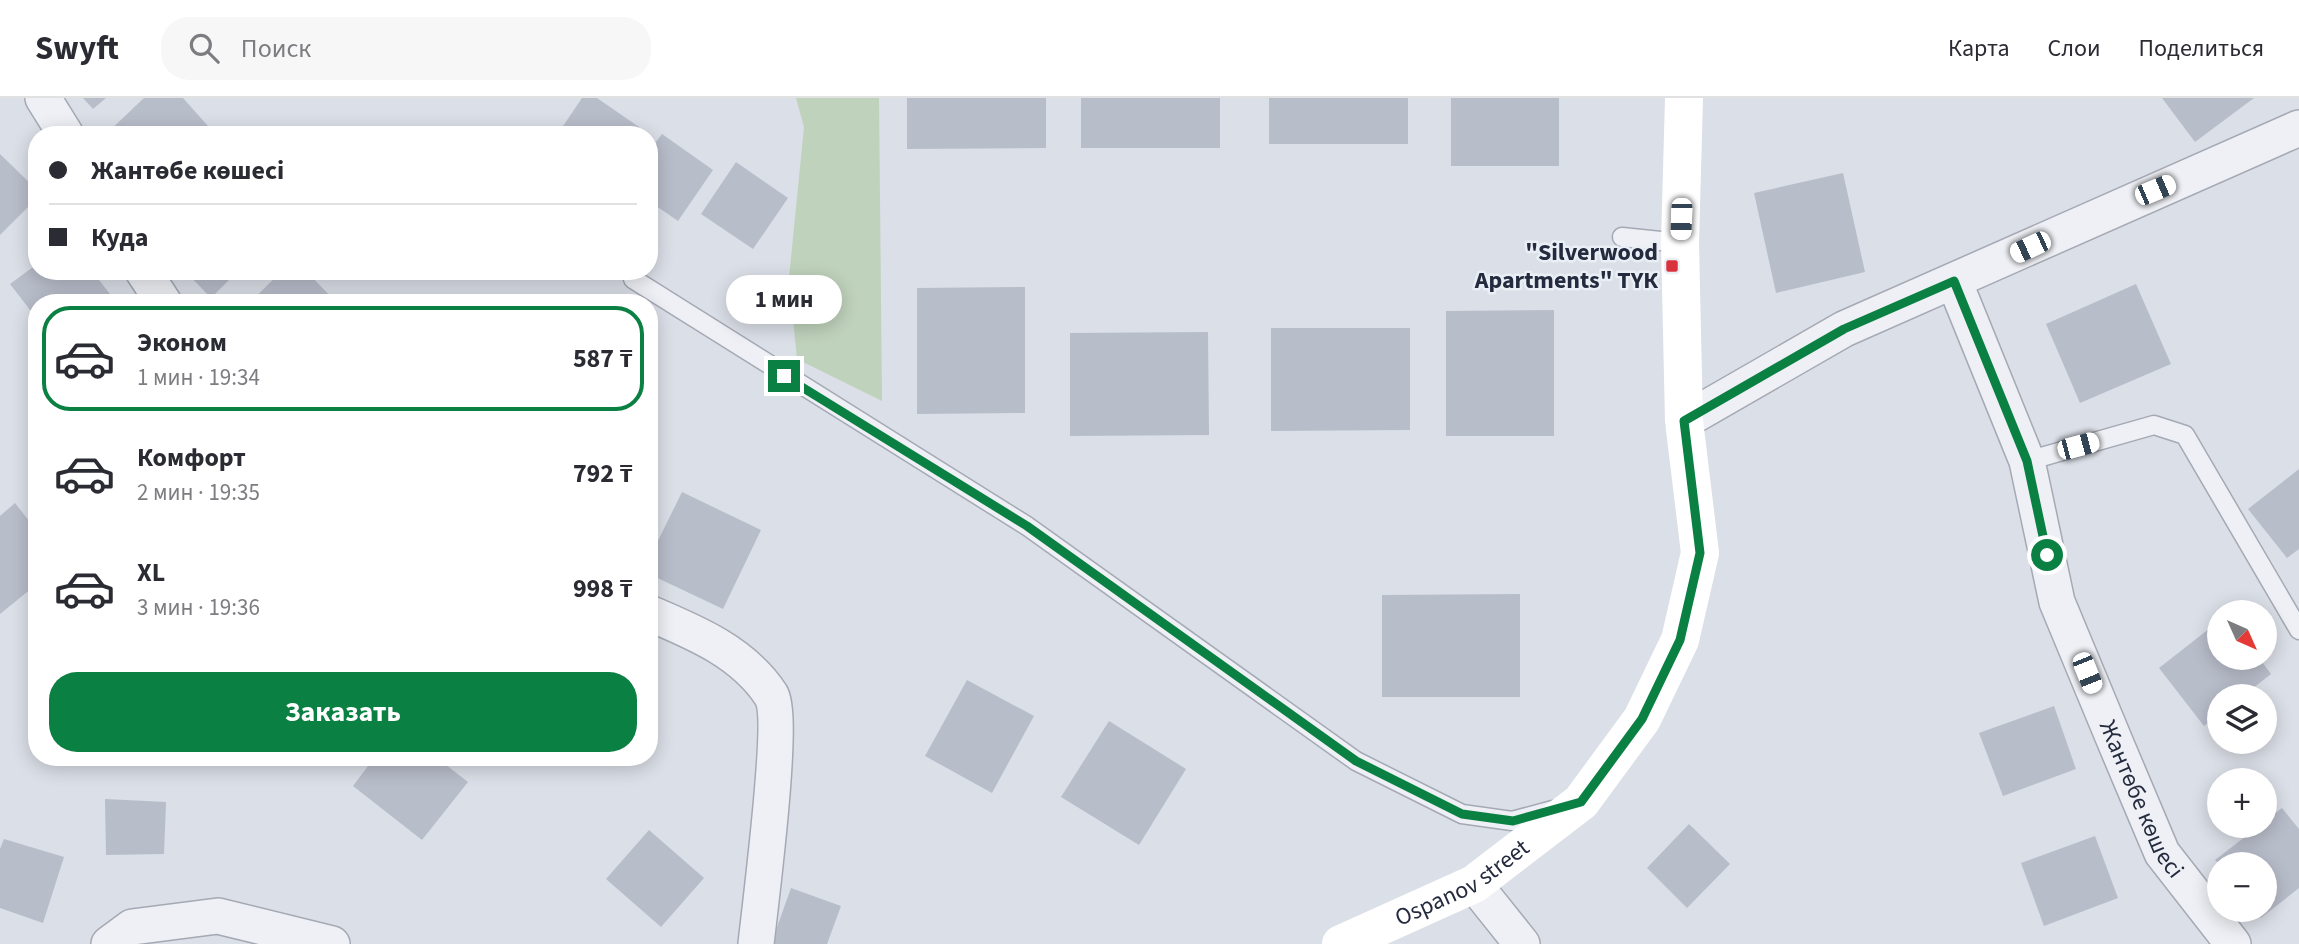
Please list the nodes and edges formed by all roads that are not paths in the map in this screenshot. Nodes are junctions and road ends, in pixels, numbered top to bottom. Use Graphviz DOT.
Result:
graph roads {
  1 [pos="43,98"];
  2 [pos="1684,98"];
  3 [pos="60,126"];
  4 [pos="2299,128"];
  5 [pos="1622,237"];
  6 [pos="1680,243"];
  7 [pos="635,280"];
  8 [pos="1954,281"];
  9 [pos="657,294"];
  10 [pos="658,295"];
  11 [pos="1684,421"];
  12 [pos="2027,461"];
  13 [pos="658,617"];
  14 [pos="2299,630"];
  15 [pos="1581,802"];
  16 [pos="1474,884"];
  17 [pos="108,944"];
  18 [pos="332,944"];
  19 [pos="757,944"];
  20 [pos="1340,944"];
  21 [pos="1522,944"];
  22 [pos="2233,944"];
  1 -- 3 [label="street"];
  2 -- 6 [label="street, Ospanov street"];
  4 -- 8 [label="street"];
  5 -- 6 [label="lane"];
  6 -- 11 [label="street, Ospanov street"];
  7 -- 9 [label="lane"];
  8 -- 11 [label="street"];
  8 -- 12 [label="street, Жантөбе көшесі"];
  10 -- 15 [label="lane"];
  11 -- 15 [label="street, Ospanov street"];
  12 -- 14 [label="lane"];
  12 -- 22 [label="street, Жантөбе көшесі"];
  13 -- 19 [label="street"];
  15 -- 16 [label="street, Ospanov street"];
  16 -- 20 [label="street, Ospanov street"];
  16 -- 21 [label="street"];
  17 -- 18 [label="street"];
}
